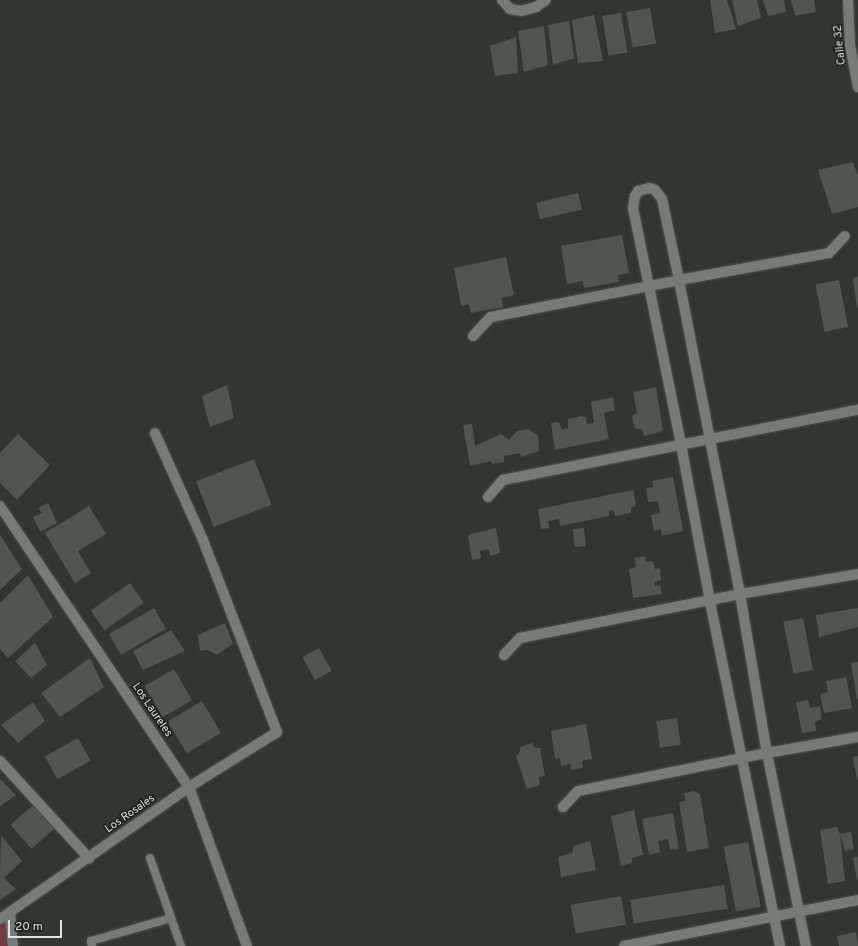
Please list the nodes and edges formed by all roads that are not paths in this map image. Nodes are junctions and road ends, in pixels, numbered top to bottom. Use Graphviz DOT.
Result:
graph roads {
  1 [pos="502,0"];
  2 [pos="546,0"];
  3 [pos="848,0"];
  4 [pos="858,88"];
  5 [pos="845,236"];
  6 [pos="679,280"];
  7 [pos="649,286"];
  8 [pos="473,336"];
  9 [pos="858,410"];
  10 [pos="155,433"];
  11 [pos="709,438"];
  12 [pos="681,444"];
  13 [pos="488,497"];
  14 [pos="0,506"];
  15 [pos="858,574"];
  16 [pos="740,594"];
  17 [pos="710,600"];
  18 [pos="504,655"];
  19 [pos="858,737"];
  20 [pos="767,753"];
  21 [pos="741,758"];
  22 [pos="0,761"];
  23 [pos="189,787"];
  24 [pos="563,807"];
  25 [pos="89,858"];
  26 [pos="150,858"];
  27 [pos="858,900"];
  28 [pos="800,910"];
  29 [pos="10,913"];
  30 [pos="774,916"];
  31 [pos="171,918"];
  32 [pos="0,919"];
  33 [pos="14,946"];
  34 [pos="92,946"];
  35 [pos="181,946"];
  36 [pos="247,946"];
  37 [pos="624,946"];
  38 [pos="780,946"];
  39 [pos="806,946"];
  1 -- 2 [label="street"];
  3 -- 4 [label="street, Calle 32"];
  5 -- 6 [label="street"];
  6 -- 7 [label="street"];
  6 -- 7 [label="street"];
  6 -- 11 [label="street"];
  7 -- 8 [label="street"];
  7 -- 12 [label="street"];
  9 -- 11 [label="street"];
  10 -- 23 [label="street, Los Rosales"];
  11 -- 12 [label="street"];
  11 -- 16 [label="street"];
  12 -- 13 [label="street"];
  12 -- 17 [label="street"];
  14 -- 23 [label="street, Los Laureles"];
  15 -- 16 [label="street"];
  16 -- 17 [label="street"];
  16 -- 20 [label="street"];
  17 -- 18 [label="street"];
  17 -- 21 [label="street"];
  19 -- 20 [label="street"];
  20 -- 21 [label="street"];
  20 -- 28 [label="street"];
  21 -- 24 [label="street"];
  21 -- 30 [label="street"];
  22 -- 25 [label="street"];
  23 -- 25 [label="street, Los Rosales"];
  23 -- 36 [label="street, Los Laureles"];
  25 -- 29 [label="street, Los Rosales"];
  26 -- 31 [label="lane"];
  27 -- 28 [label="street"];
  28 -- 30 [label="street"];
  28 -- 39 [label="street"];
  29 -- 32 [label="street, Los Rosales"];
  29 -- 33 [label="street"];
  30 -- 37 [label="street"];
  30 -- 38 [label="street"];
  31 -- 34 [label="lane"];
  31 -- 35 [label="lane"];
}
